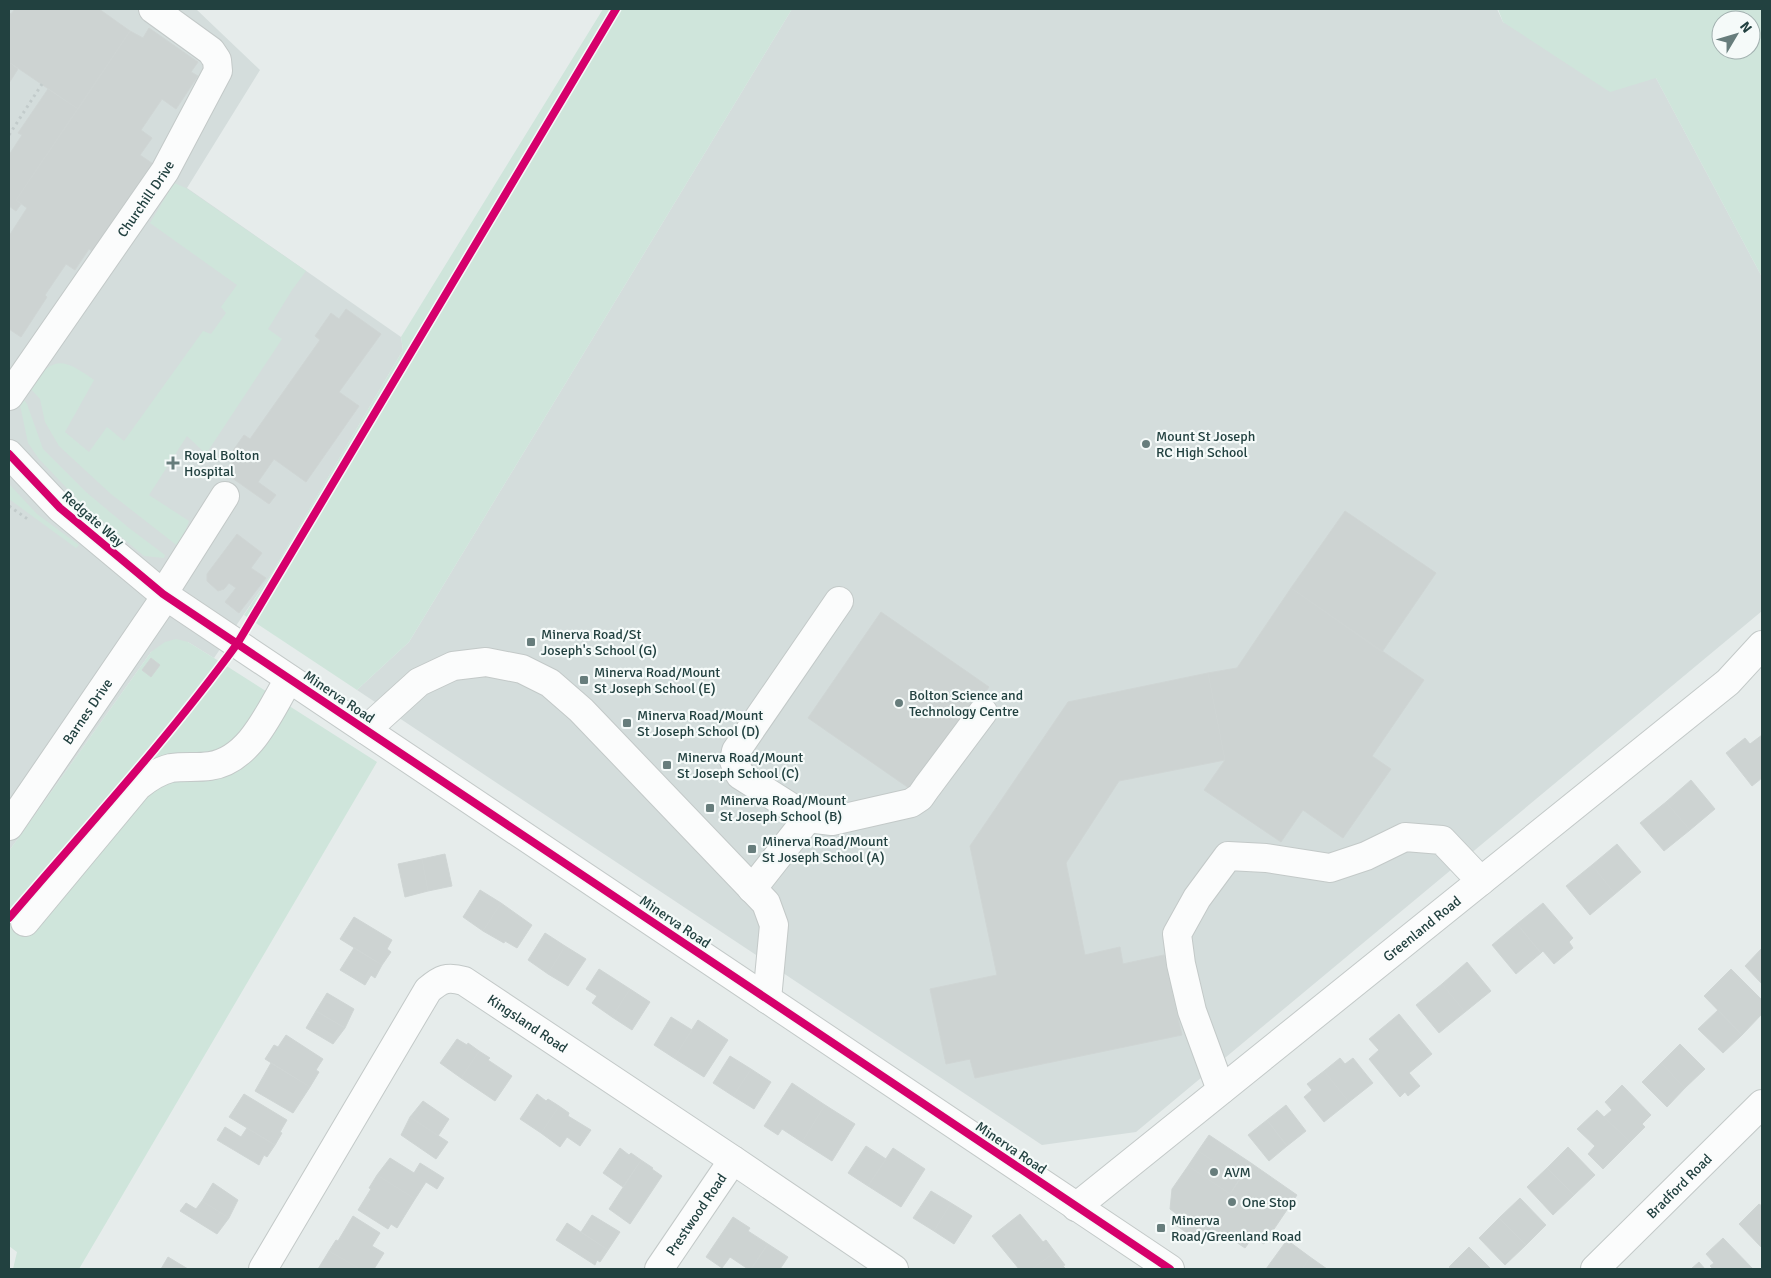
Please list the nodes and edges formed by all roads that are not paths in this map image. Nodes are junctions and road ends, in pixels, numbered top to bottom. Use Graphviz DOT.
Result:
graph roads {
  1 [pos="153,9"];
  2 [pos="9,396"];
  3 [pos="9,454"];
  4 [pos="225,496"];
  5 [pos="165,595"];
  6 [pos="838,601"];
  7 [pos="1762,645"];
  8 [pos="289,679"];
  9 [pos="983,712"];
  10 [pos="366,730"];
  11 [pos="808,818"];
  12 [pos="9,826"];
  13 [pos="1481,881"];
  14 [pos="752,889"];
  15 [pos="25,922"];
  16 [pos="766,999"];
  17 [pos="1221,1090"];
  18 [pos="1762,1104"];
  19 [pos="734,1160"];
  20 [pos="1076,1207"];
  21 [pos="1158,1266"];
  22 [pos="263,1269"];
  23 [pos="659,1269"];
  24 [pos="894,1269"];
  25 [pos="1596,1269"];
  1 -- 2 [label="street, Churchill Drive"];
  3 -- 5 [label="street, Redgate Way"];
  4 -- 5 [label="street, Barnes Drive"];
  5 -- 8 [label="street, Minerva Road"];
  5 -- 12 [label="street, Barnes Drive"];
  6 -- 11 [label="street"];
  7 -- 13 [label="street, Greenland Road"];
  8 -- 10 [label="street, Minerva Road"];
  8 -- 15 [label="street"];
  9 -- 11 [label="street"];
  10 -- 14 [label="street"];
  10 -- 16 [label="street, Minerva Road"];
  11 -- 14 [label="street"];
  13 -- 17 [label="street, Greenland Road"];
  13 -- 17 [label="street"];
  14 -- 16 [label="street"];
  16 -- 20 [label="street, Minerva Road"];
  17 -- 20 [label="street, Greenland Road"];
  18 -- 25 [label="street, Bradford Road"];
  19 -- 22 [label="street, Kingsland Road"];
  19 -- 23 [label="street, Prestwood Road"];
  19 -- 24 [label="street, Kingsland Road"];
  20 -- 21 [label="street, Minerva Road"];
}
